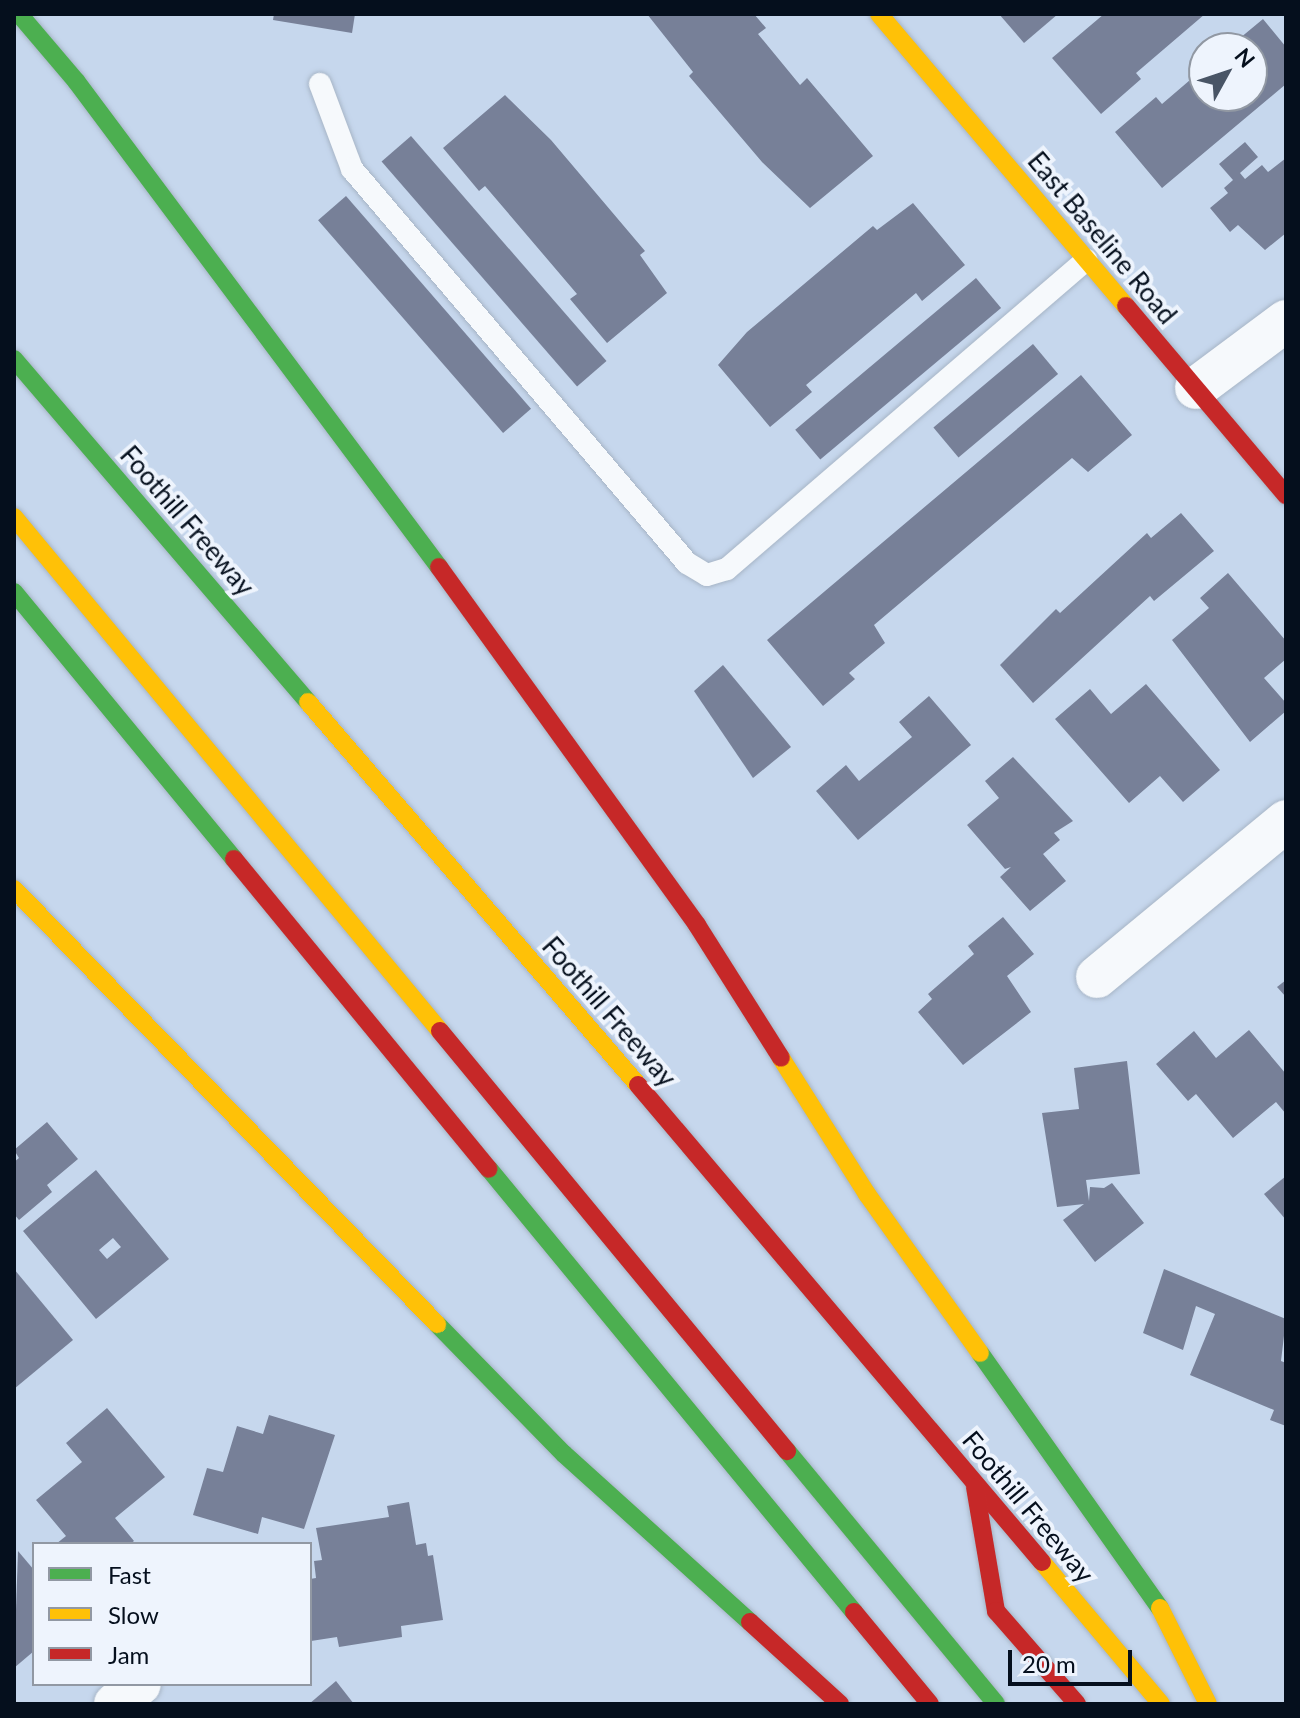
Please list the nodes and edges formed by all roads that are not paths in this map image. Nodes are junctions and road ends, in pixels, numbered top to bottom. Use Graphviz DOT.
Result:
graph roads {
  1 [pos="19,14"];
  2 [pos="879,14"];
  3 [pos="320,84"];
  4 [pos="1086,260"];
  5 [pos="1286,321"];
  6 [pos="14,359"];
  7 [pos="1196,388"];
  8 [pos="1286,495"];
  9 [pos="14,517"];
  10 [pos="14,592"];
  11 [pos="1286,821"];
  12 [pos="14,889"];
  13 [pos="1097,977"];
  14 [pos="975,1485"];
  15 [pos="138,1686"];
  16 [pos="115,1704"];
  17 [pos="840,1704"];
  18 [pos="930,1704"];
  19 [pos="996,1704"];
  20 [pos="1077,1704"];
  21 [pos="1161,1704"];
  22 [pos="1208,1704"];
  1 -- 22 [label="main road"];
  2 -- 4 [label="main road, East Baseline Road"];
  3 -- 4 [label="lane"];
  4 -- 7 [label="main road, East Baseline Road"];
  5 -- 7 [label="street"];
  6 -- 14 [label="main road, Foothill Freeway"];
  7 -- 8 [label="main road, East Baseline Road"];
  9 -- 19 [label="main road"];
  10 -- 18 [label="main road"];
  11 -- 13 [label="street"];
  12 -- 17 [label="main road"];
  14 -- 20 [label="main road"];
  14 -- 21 [label="main road, Foothill Freeway"];
  15 -- 16 [label="street"];
}
